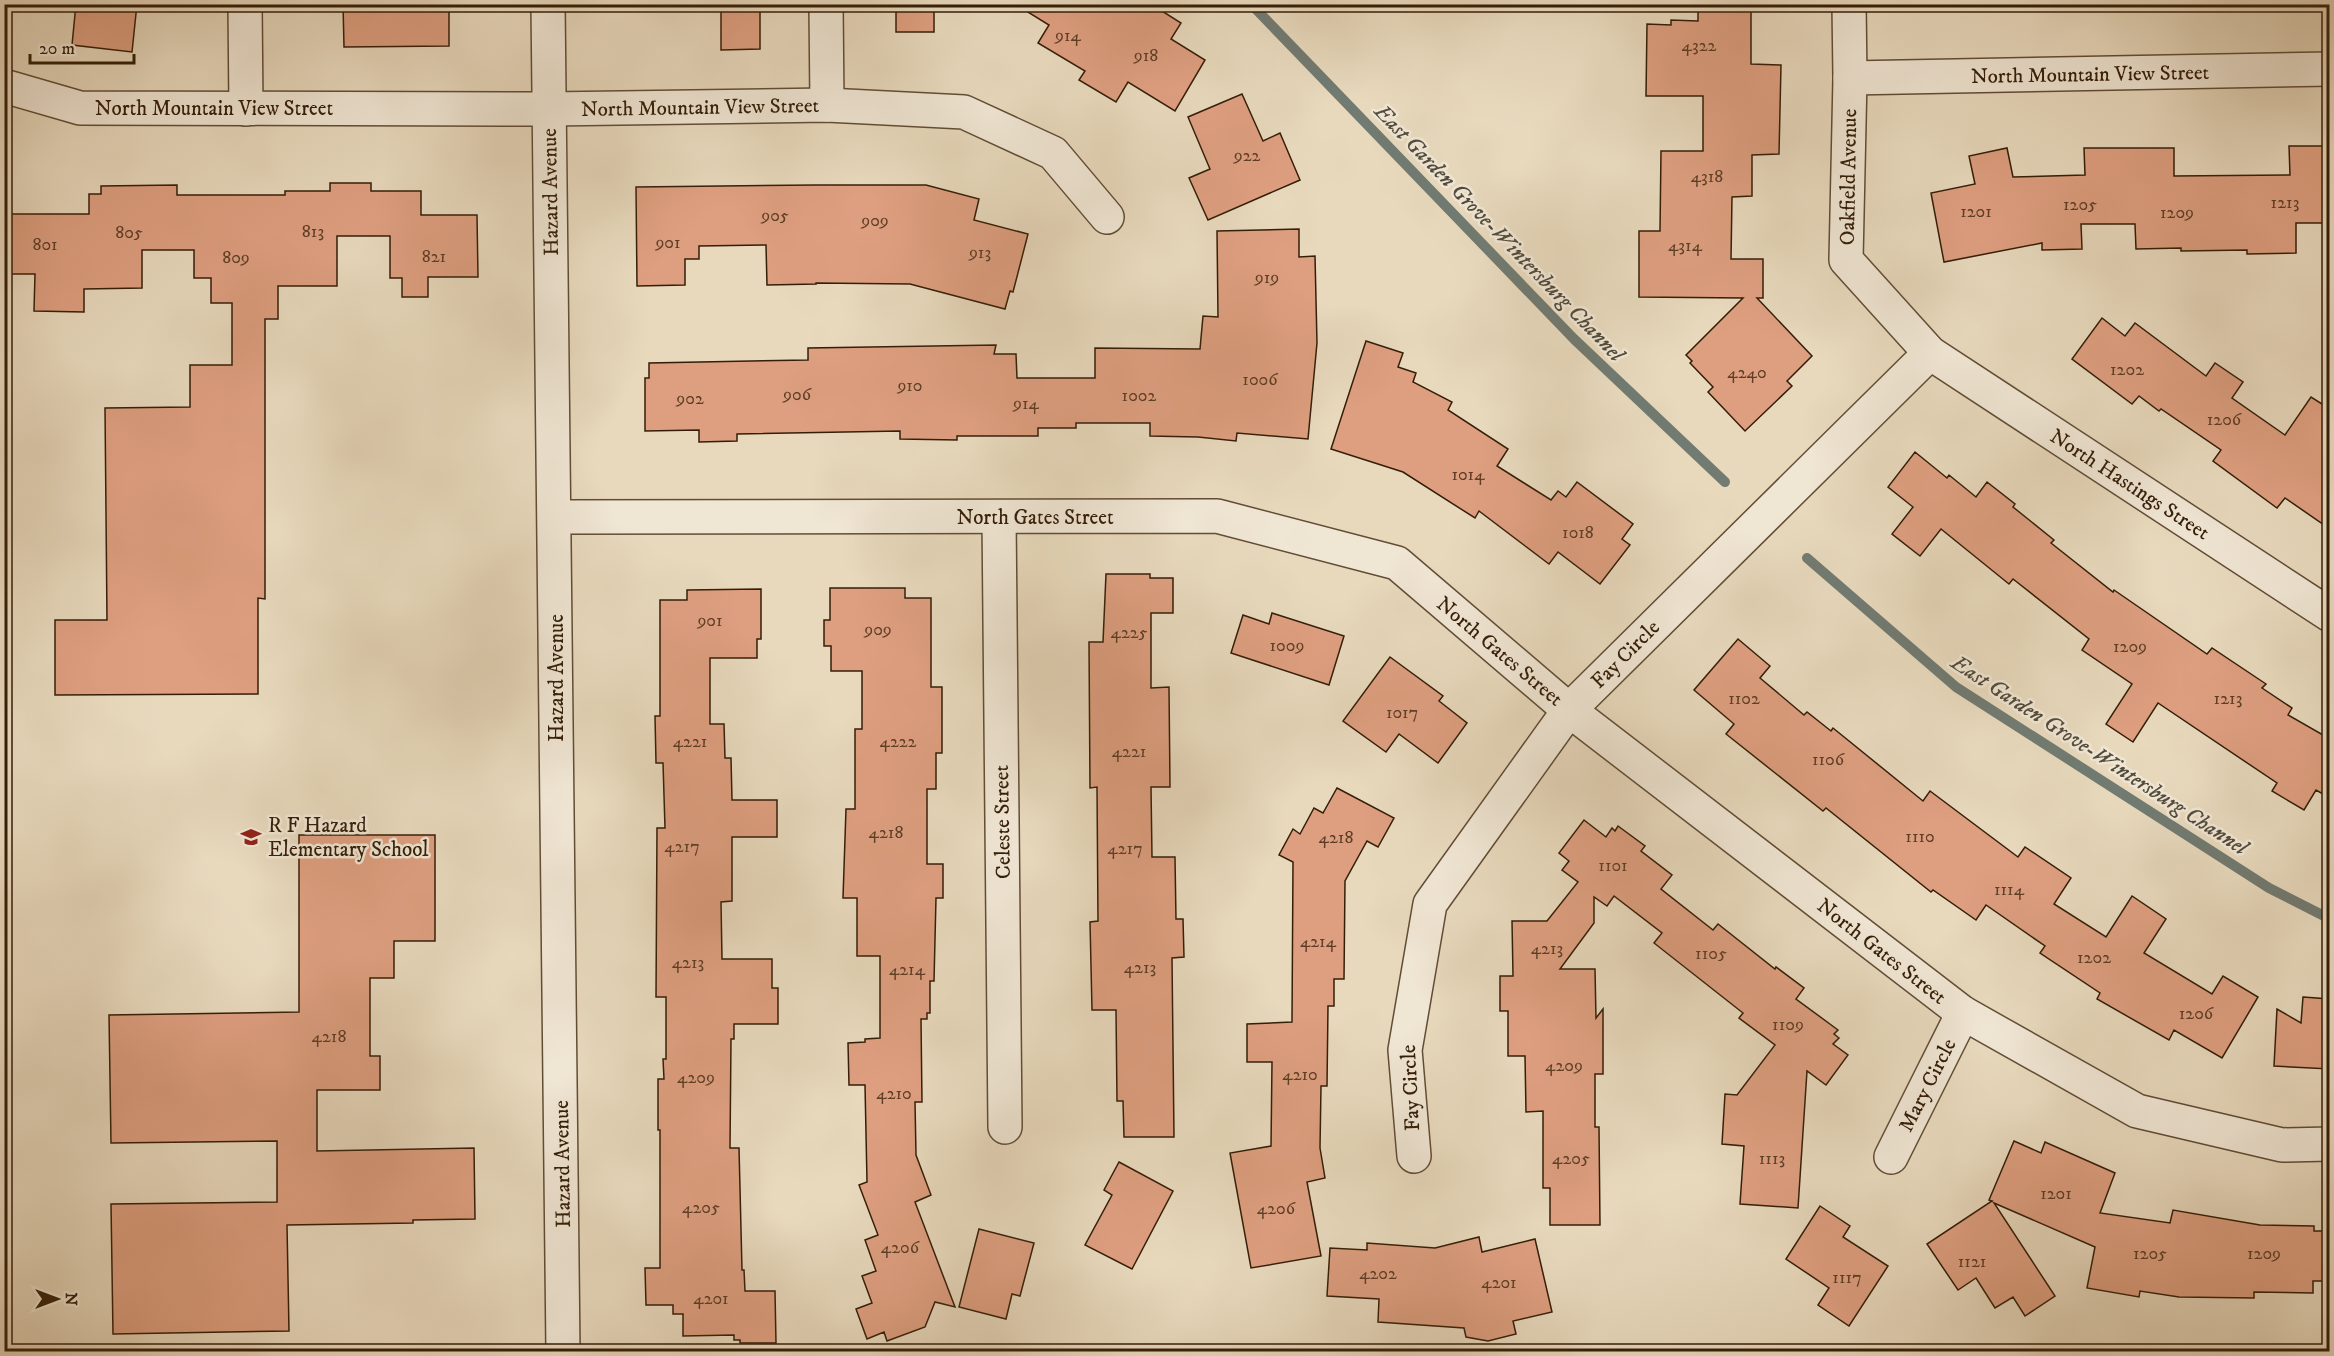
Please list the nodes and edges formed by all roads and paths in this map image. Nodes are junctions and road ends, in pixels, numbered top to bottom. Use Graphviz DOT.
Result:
graph roads {
  1 [pos="245,4"];
  2 [pos="548,4"];
  3 [pos="826,4"];
  4 [pos="1849,4"];
  5 [pos="2330,69"];
  6 [pos="1850,78"];
  7 [pos="4,86"];
  8 [pos="827,105"];
  9 [pos="246,109"];
  10 [pos="549,109"];
  11 [pos="1107,217"];
  12 [pos="1930,353"];
  13 [pos="555,517"];
  14 [pos="999,517"];
  15 [pos="2330,615"];
  16 [pos="1569,710"];
  17 [pos="1963,1013"];
  18 [pos="1005,1128"];
  19 [pos="2330,1144"];
  20 [pos="1414,1156"];
  21 [pos="1891,1157"];
  22 [pos="563,1352"];
  1 -- 9 [label="street"];
  2 -- 10 [label="street, Hazard Avenue"];
  3 -- 8 [label="street"];
  4 -- 6 [label="street, Oakfield Avenue"];
  5 -- 6 [label="street, North Mountain View Street"];
  6 -- 12 [label="street, Oakfield Avenue"];
  7 -- 9 [label="street, North Mountain View Street"];
  8 -- 10 [label="street, North Mountain View Street"];
  8 -- 11 [label="street, North Mountain View Street"];
  9 -- 10 [label="street, North Mountain View Street"];
  10 -- 13 [label="street, Hazard Avenue"];
  12 -- 15 [label="street, North Hastings Street"];
  12 -- 16 [label="street, Fay Circle"];
  13 -- 14 [label="street, North Gates Street"];
  13 -- 22 [label="street, Hazard Avenue"];
  14 -- 16 [label="street, North Gates Street"];
  14 -- 18 [label="street, Celeste Street"];
  16 -- 17 [label="street, North Gates Street"];
  16 -- 20 [label="street, Fay Circle"];
  17 -- 19 [label="street, North Gates Street"];
  17 -- 21 [label="street, Mary Circle"];
}
